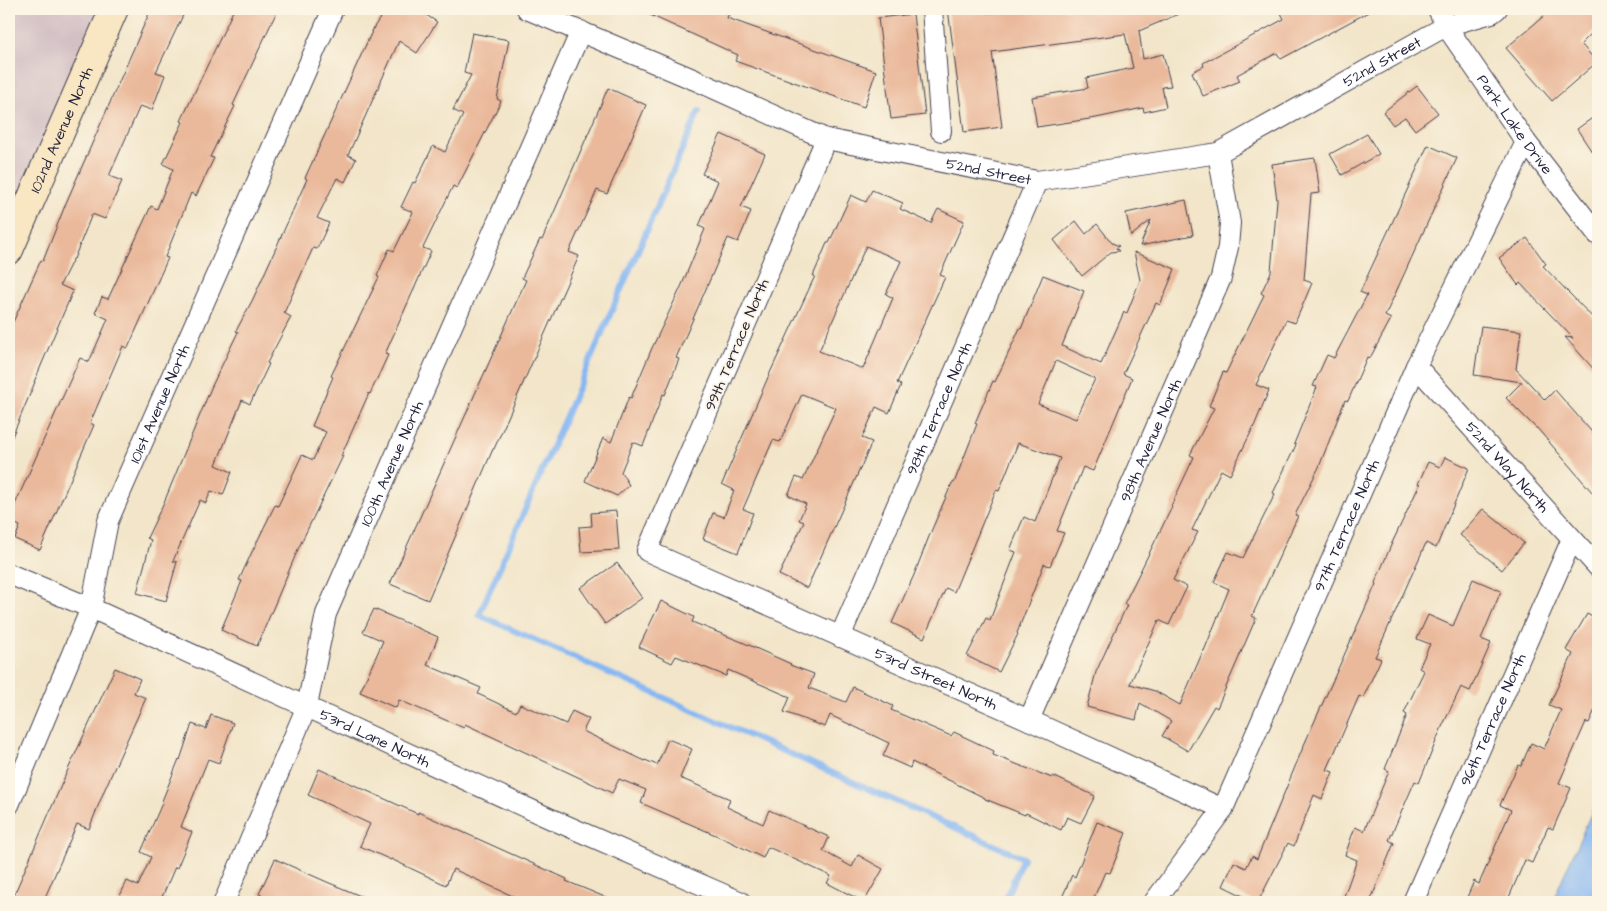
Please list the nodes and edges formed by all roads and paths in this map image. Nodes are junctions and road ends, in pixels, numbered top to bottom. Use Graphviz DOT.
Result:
graph roads {
  1 [pos="114,9"];
  2 [pos="333,9"];
  3 [pos="527,9"];
  4 [pos="932,9"];
  5 [pos="1497,9"];
  6 [pos="1442,17"];
  7 [pos="581,31"];
  8 [pos="941,131"];
  9 [pos="826,139"];
  10 [pos="1526,142"];
  11 [pos="1218,154"];
  12 [pos="1037,181"];
  13 [pos="1597,230"];
  14 [pos="9,250"];
  15 [pos="1416,366"];
  16 [pos="1572,538"];
  17 [pos="647,551"];
  18 [pos="1598,567"];
  19 [pos="9,574"];
  20 [pos="91,608"];
  21 [pos="840,637"];
  22 [pos="307,706"];
  23 [pos="1029,720"];
  24 [pos="9,806"];
  25 [pos="1223,810"];
  26 [pos="224,902"];
  27 [pos="741,902"];
  28 [pos="1154,902"];
  29 [pos="1414,902"];
  1 -- 14 [label="street, 102nd Avenue North"];
  2 -- 20 [label="street, 101st Avenue North"];
  3 -- 7 [label="street, 52nd Street"];
  4 -- 8 [label="street"];
  5 -- 6 [label="street"];
  6 -- 10 [label="street, Park Lake Drive"];
  6 -- 11 [label="street, 52nd Street"];
  7 -- 9 [label="street, 52nd Street"];
  7 -- 22 [label="street, 100th Avenue North"];
  9 -- 12 [label="street, 52nd Street"];
  9 -- 17 [label="street, 99th Terrace North"];
  10 -- 13 [label="street, Park Lake Drive"];
  10 -- 15 [label="street, 97th Terrace North"];
  11 -- 12 [label="street, 52nd Street"];
  11 -- 23 [label="street, 98th Avenue North"];
  12 -- 21 [label="street, 98th Terrace North"];
  15 -- 16 [label="street, 52nd Way North"];
  15 -- 25 [label="street, 97th Terrace North"];
  16 -- 18 [label="street, 52nd Way North"];
  16 -- 29 [label="street, 96th Terrace North"];
  17 -- 21 [label="street, 53rd Street North"];
  19 -- 20 [label="street, 53rd Lane North"];
  20 -- 22 [label="street, 53rd Lane North"];
  20 -- 24 [label="street, 101st Avenue North"];
  21 -- 23 [label="street, 53rd Street North"];
  22 -- 26 [label="street, 100th Avenue North"];
  22 -- 27 [label="street, 53rd Lane North"];
  23 -- 25 [label="street, 53rd Street North"];
  25 -- 28 [label="street, 97th Terrace North"];
}
